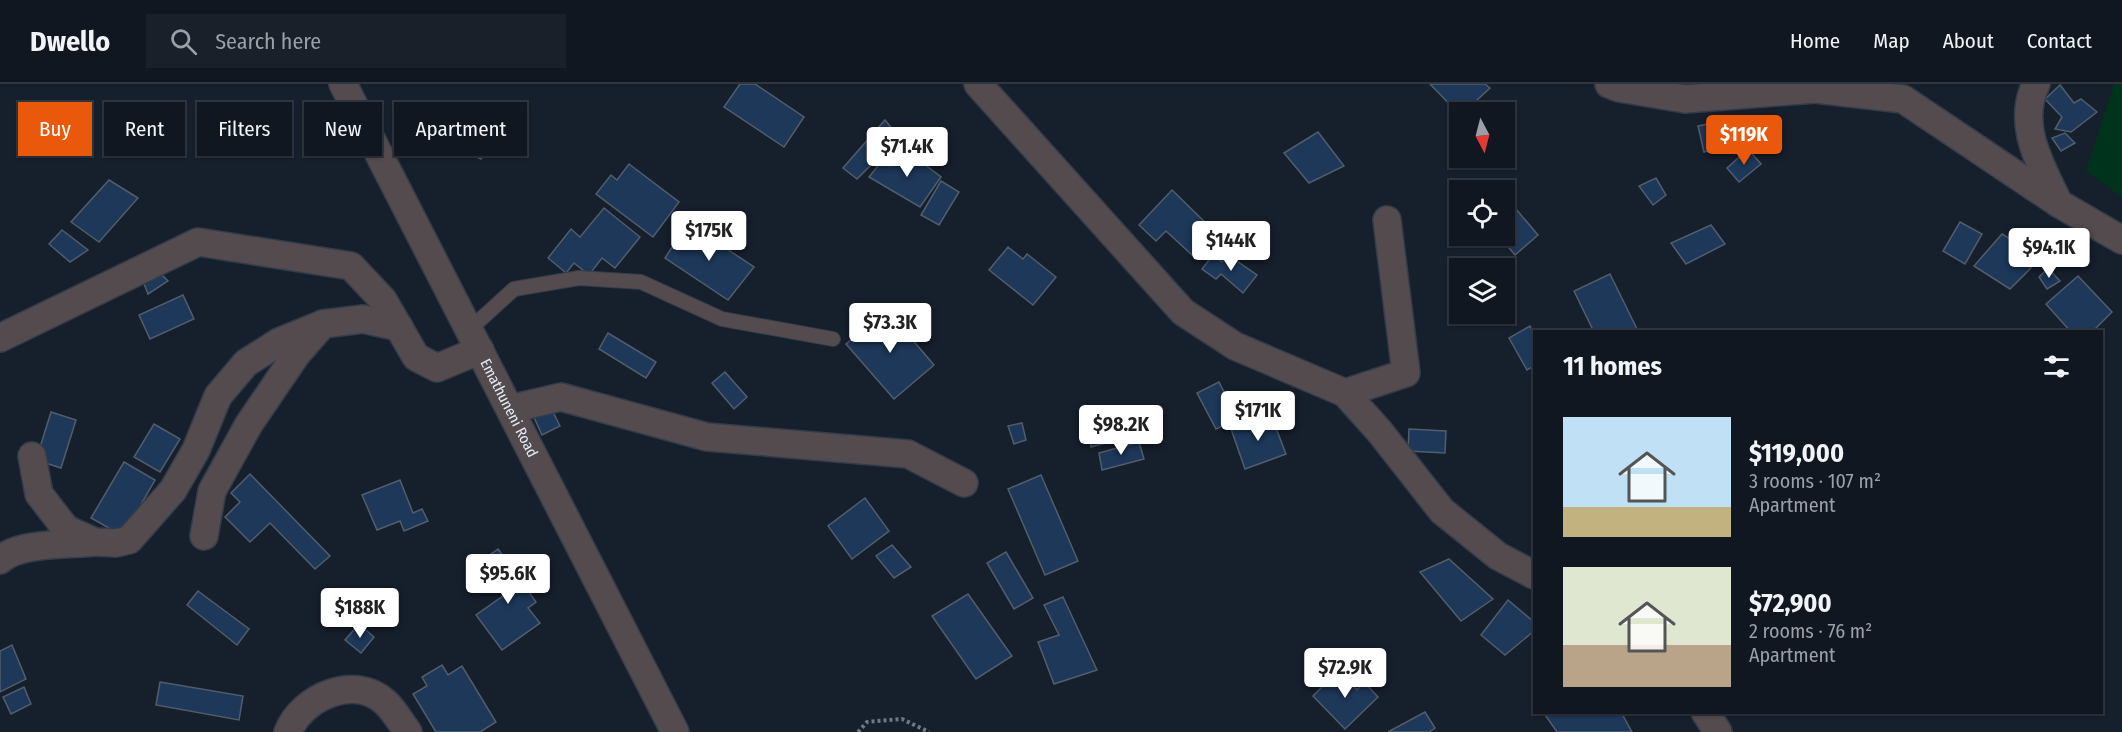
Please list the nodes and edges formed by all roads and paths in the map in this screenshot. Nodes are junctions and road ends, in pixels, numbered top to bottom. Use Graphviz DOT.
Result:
graph roads {
  1 [pos="343,84"];
  2 [pos="978,84"];
  3 [pos="1609,84"];
  4 [pos="2036,84"];
  5 [pos="2058,203"];
  6 [pos="1387,220"];
  7 [pos="2122,240"];
  8 [pos="323,324"];
  9 [pos="399,327"];
  10 [pos="0,338"];
  11 [pos="833,339"];
  12 [pos="475,340"];
  13 [pos="1345,393"];
  14 [pos="510,409"];
  15 [pos="32,456"];
  16 [pos="964,483"];
  17 [pos="204,536"];
  18 [pos="95,542"];
  19 [pos="0,560"];
  20 [pos="1533,574"];
  21 [pos="1706,714"];
  22 [pos="288,732"];
  23 [pos="408,732"];
  24 [pos="675,732"];
  25 [pos="858,732"];
  26 [pos="929,732"];
  27 [pos="1718,732"];
  1 -- 12 [label="street, Emathuneni Road"];
  2 -- 13 [label="street"];
  3 -- 5 [label="street"];
  4 -- 5 [label="street"];
  5 -- 7 [label="street"];
  6 -- 13 [label="street"];
  8 -- 9 [label="street"];
  8 -- 17 [label="street"];
  8 -- 18 [label="street"];
  9 -- 10 [label="street"];
  9 -- 12 [label="street"];
  11 -- 12 [label="lane"];
  12 -- 14 [label="street, Emathuneni Road"];
  13 -- 20 [label="street"];
  14 -- 16 [label="street"];
  14 -- 24 [label="street, Emathuneni Road"];
  15 -- 18 [label="street"];
  18 -- 19 [label="street"];
  21 -- 27 [label="street"];
  22 -- 23 [label="street"];
  25 -- 26 [label="path"];
}
